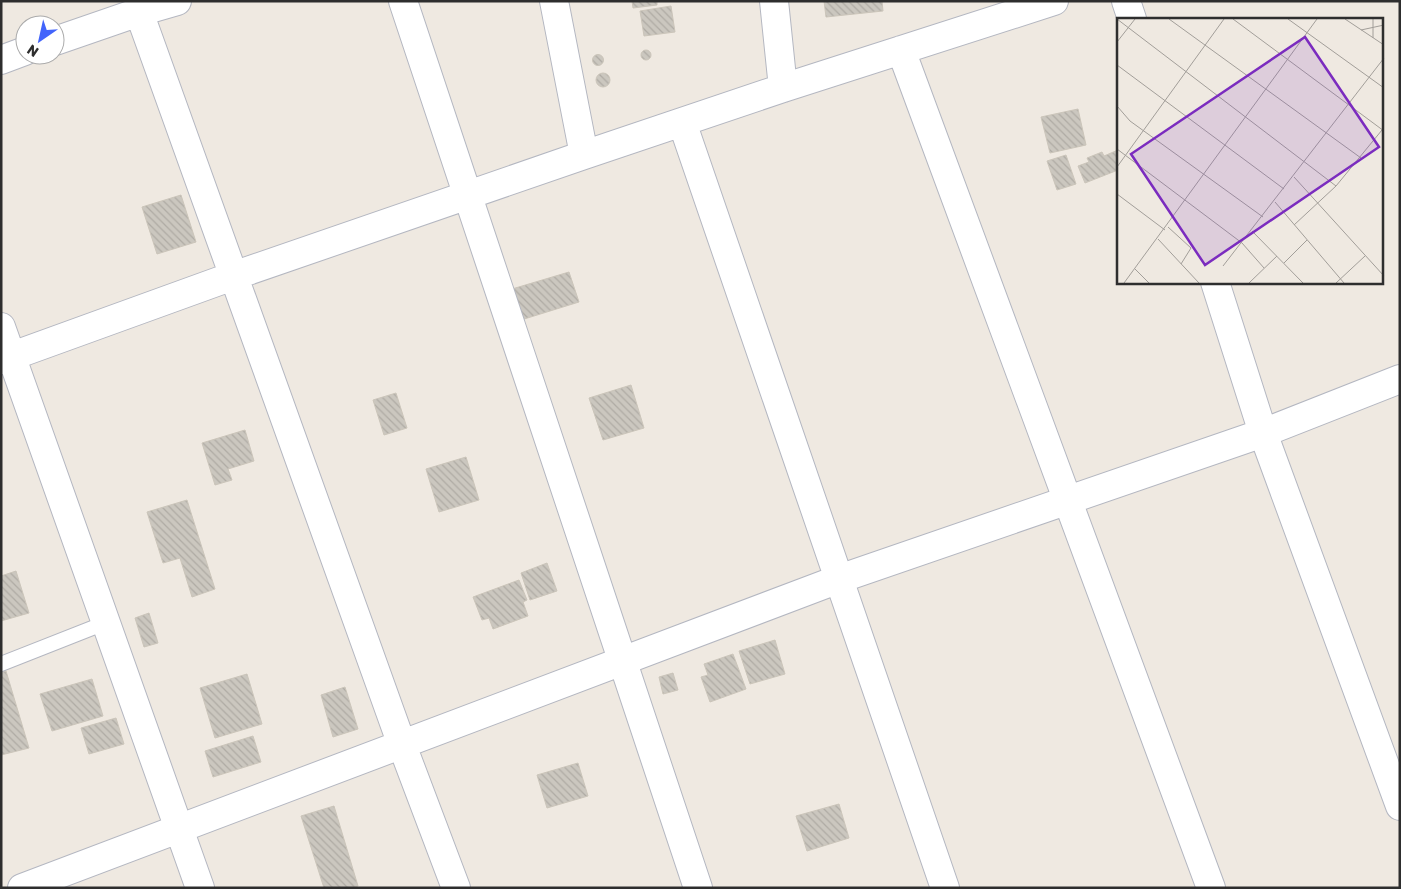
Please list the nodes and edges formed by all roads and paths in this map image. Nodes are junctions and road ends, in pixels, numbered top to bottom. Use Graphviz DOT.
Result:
graph roads {
  1 [pos="177,1"];
  2 [pos="403,1"];
  3 [pos="554,1"];
  4 [pos="774,1"];
  5 [pos="1054,1"];
  6 [pos="1126,1"];
  7 [pos="1012,7"];
  8 [pos="139,12"];
  9 [pos="1132,18"];
  10 [pos="65,38"];
  11 [pos="901,50"];
  12 [pos="15,55"];
  13 [pos="1,60"];
  14 [pos="783,88"];
  15 [pos="682,122"];
  16 [pos="584,155"];
  17 [pos="467,195"];
  18 [pos="233,276"];
  19 [pos="1217,284"];
  20 [pos="1,327"];
  21 [pos="6,358"];
  22 [pos="1400,378"];
  23 [pos="1263,433"];
  24 [pos="1067,500"];
  25 [pos="838,578"];
  26 [pos="105,623"];
  27 [pos="622,662"];
  28 [pos="1,664"];
  29 [pos="402,745"];
  30 [pos="1400,806"];
  31 [pos="179,829"];
  32 [pos="22,888"];
  33 [pos="200,888"];
  34 [pos="456,888"];
  35 [pos="698,888"];
  36 [pos="945,888"];
  37 [pos="1211,888"];
  1 -- 8 [label="street"];
  2 -- 17 [label="street"];
  3 -- 16 [label="street"];
  4 -- 14 [label="street"];
  5 -- 7 [label="street"];
  6 -- 9 [label="street"];
  7 -- 11 [label="street"];
  8 -- 10 [label="street"];
  8 -- 18 [label="street"];
  11 -- 14 [label="street"];
  11 -- 24 [label="street"];
  12 -- 13 [label="street"];
  14 -- 15 [label="street"];
  15 -- 16 [label="street"];
  15 -- 25 [label="street"];
  16 -- 17 [label="street"];
  17 -- 18 [label="street"];
  17 -- 27 [label="street"];
  18 -- 21 [label="street"];
  18 -- 29 [label="street"];
  19 -- 23 [label="street"];
  20 -- 21 [label="street"];
  21 -- 26 [label="street"];
  22 -- 23 [label="street"];
  23 -- 24 [label="street"];
  23 -- 30 [label="street"];
  24 -- 25 [label="street"];
  24 -- 37 [label="street"];
  25 -- 27 [label="street"];
  25 -- 36 [label="street"];
  26 -- 28 [label="lane"];
  26 -- 31 [label="street"];
  27 -- 29 [label="street"];
  27 -- 35 [label="street"];
  29 -- 31 [label="street"];
  29 -- 34 [label="street"];
  31 -- 32 [label="street"];
  31 -- 33 [label="street"];
}
